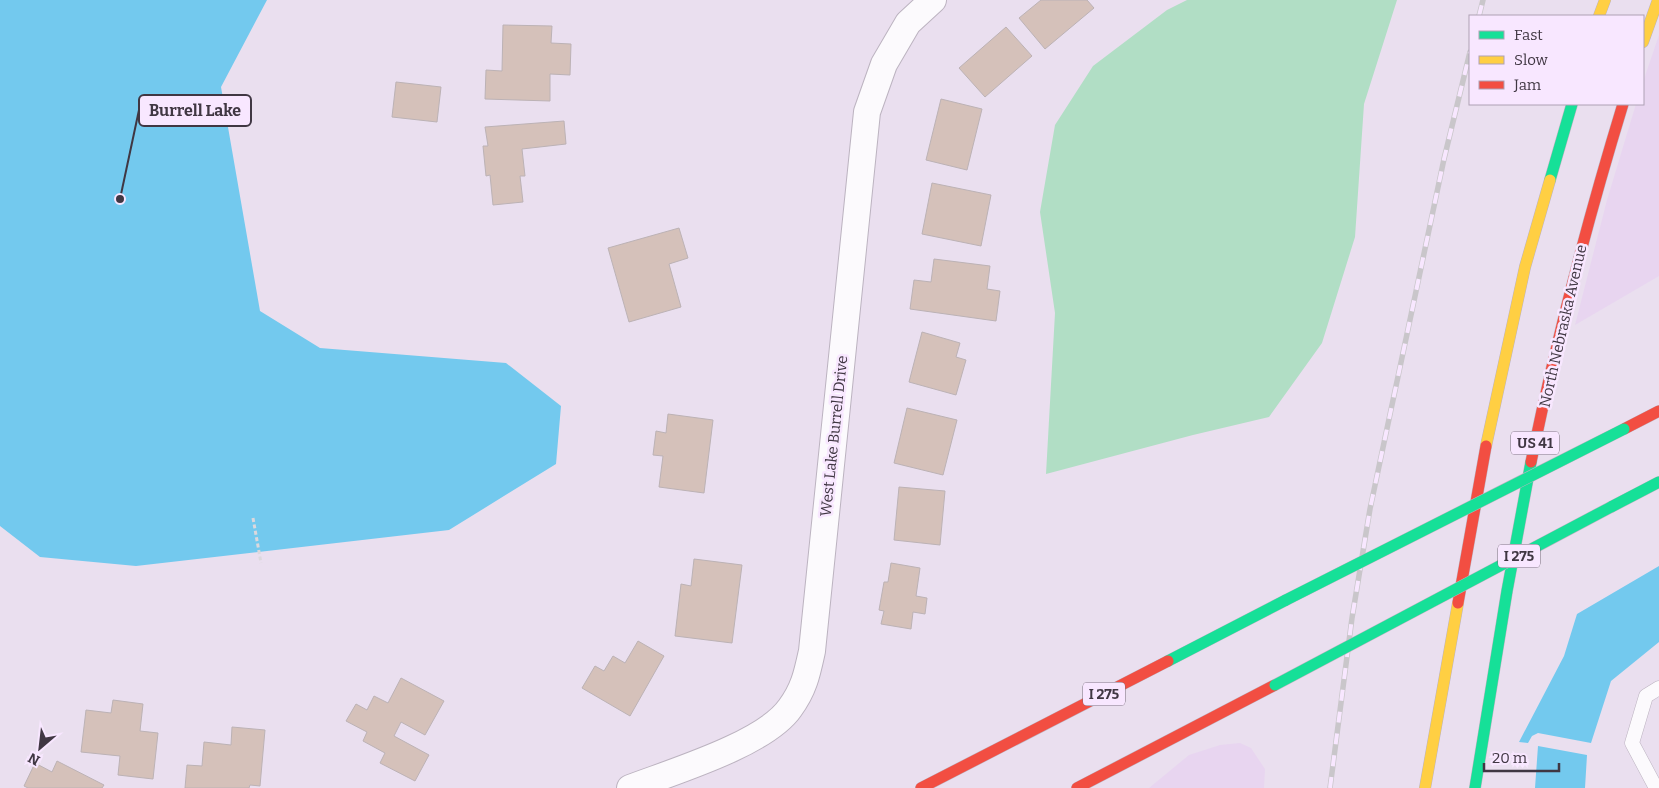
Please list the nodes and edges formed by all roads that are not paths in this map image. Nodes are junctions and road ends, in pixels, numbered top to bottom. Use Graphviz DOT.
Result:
graph roads {
  1 [pos="933,0"];
  2 [pos="1605,0"];
  3 [pos="1658,0"];
  4 [pos="1599,15"];
  5 [pos="1644,39"];
  6 [pos="1572,105"];
  7 [pos="1623,105"];
  8 [pos="1659,412"];
  9 [pos="1659,482"];
  10 [pos="1659,688"];
  11 [pos="1427,773"];
  12 [pos="630,788"];
  13 [pos="921,788"];
  14 [pos="1077,788"];
  15 [pos="1424,788"];
  16 [pos="1430,788"];
  17 [pos="1475,788"];
  18 [pos="1656,788"];
  1 -- 12 [label="street, West Lake Burrell Drive"];
  2 -- 4 [label="main road"];
  3 -- 5 [label="main road"];
  6 -- 11 [label="main road, US 41"];
  7 -- 17 [label="main road, North Nebraska Avenue / US 41"];
  8 -- 13 [label="main road, I 275, bridge"];
  9 -- 14 [label="main road, I 275, bridge"];
  10 -- 18 [label="lane"];
  11 -- 15 [label="main road, US 41"];
  11 -- 16 [label="main road"];
}
